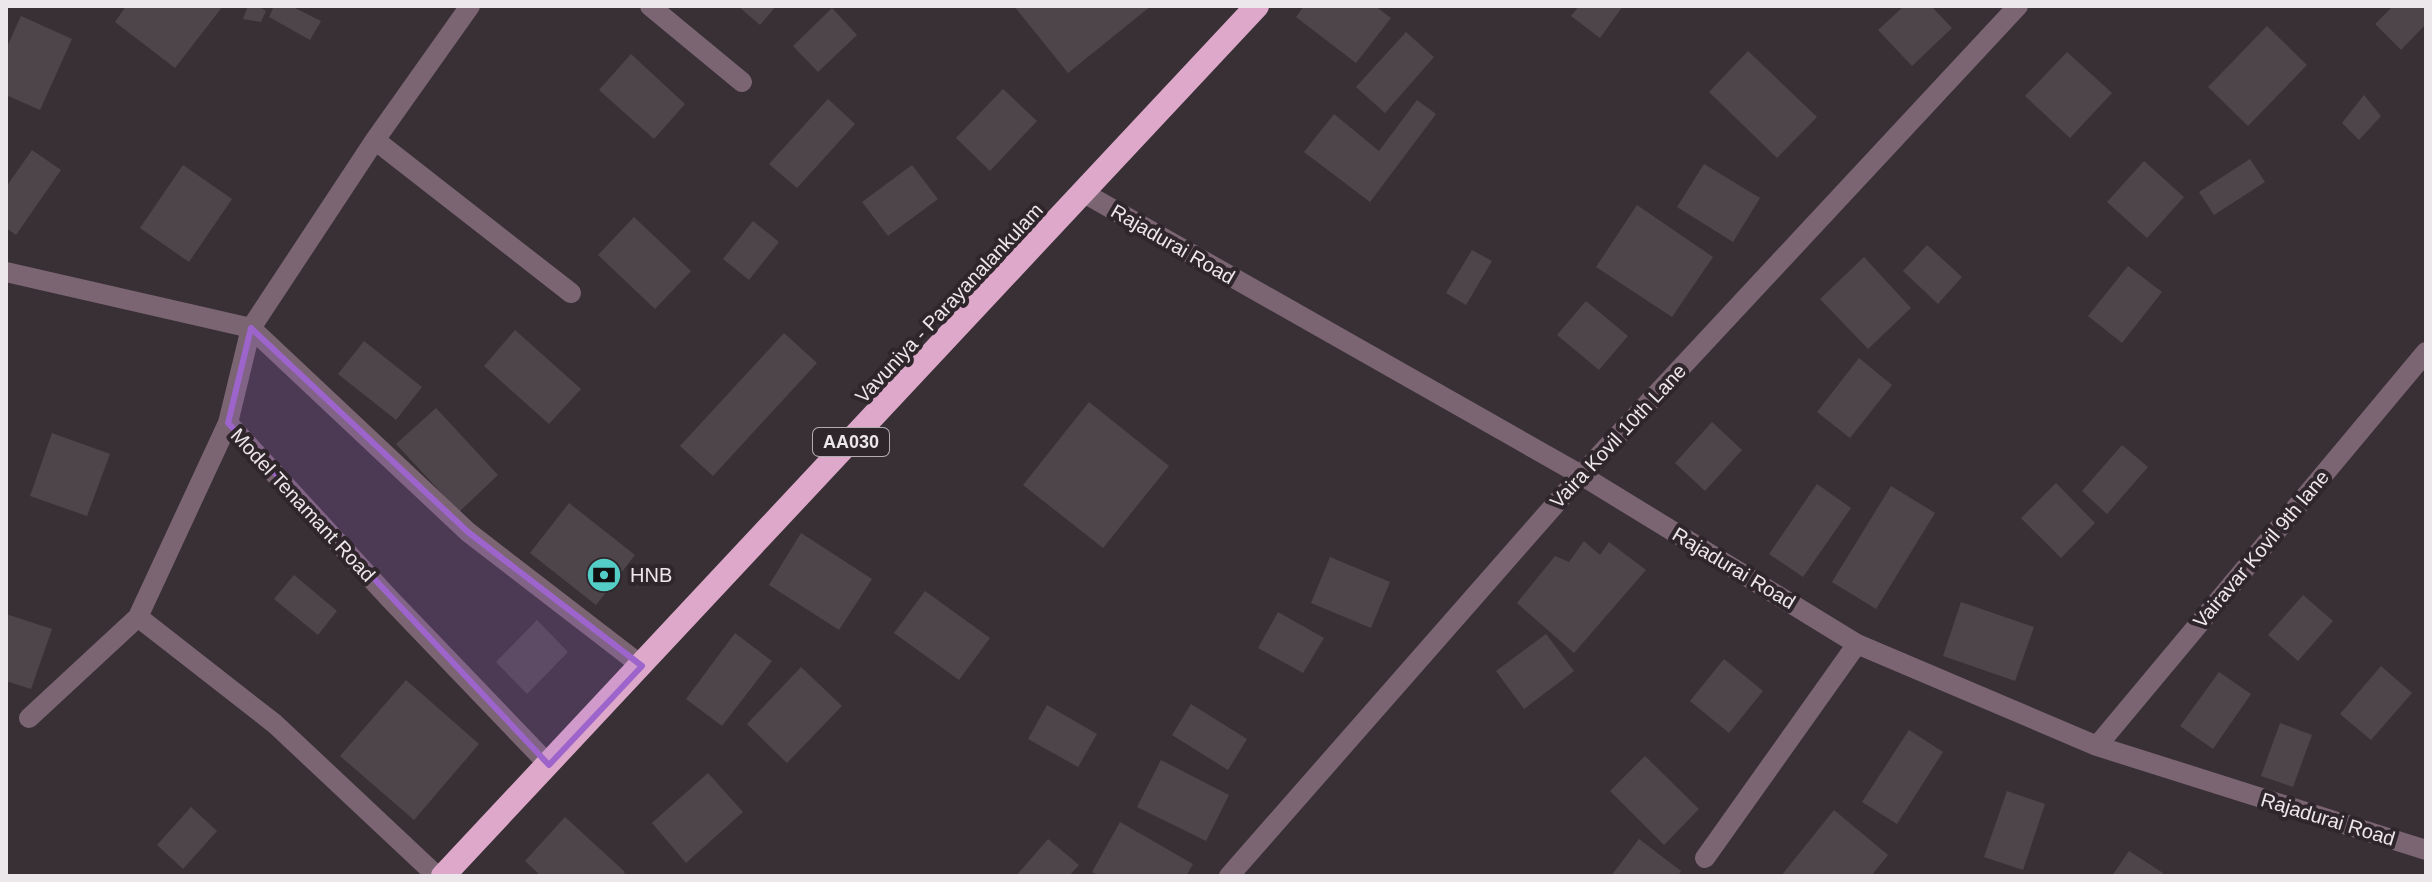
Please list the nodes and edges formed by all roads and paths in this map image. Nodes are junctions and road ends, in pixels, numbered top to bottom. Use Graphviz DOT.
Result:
graph roads {
  1 [pos="470,6"];
  2 [pos="650,6"];
  3 [pos="1257,6"];
  4 [pos="2018,6"];
  5 [pos="742,82"];
  6 [pos="375,140"];
  7 [pos="1084,193"];
  8 [pos="6,272"];
  9 [pos="571,293"];
  10 [pos="251,328"];
  11 [pos="2426,352"];
  12 [pos="228,423"];
  13 [pos="1581,475"];
  14 [pos="138,617"];
  15 [pos="1857,644"];
  16 [pos="642,666"];
  17 [pos="29,718"];
  18 [pos="2097,746"];
  19 [pos="549,765"];
  20 [pos="2426,850"];
  21 [pos="1705,858"];
  22 [pos="440,876"];
  23 [pos="1229,876"];
  1 -- 6 [label="street, Model Tenamant Road"];
  2 -- 5 [label="street"];
  3 -- 7 [label="highway, Vavuniya - Parayanalankulam / AA030"];
  4 -- 13 [label="street, Vaira Kovil 10th Lane"];
  6 -- 9 [label="street"];
  6 -- 10 [label="street, Model Tenamant Road"];
  7 -- 13 [label="street, Rajadurai Road"];
  7 -- 16 [label="highway, Vavuniya - Parayanalankulam / AA030"];
  8 -- 10 [label="street"];
  10 -- 12 [label="street, Model Tenamant Road"];
  10 -- 16 [label="street"];
  11 -- 18 [label="street, Vairavar Kovil 9th lane"];
  12 -- 14 [label="street"];
  12 -- 19 [label="street, Model Tenamant Road"];
  13 -- 15 [label="street, Rajadurai Road"];
  13 -- 23 [label="street, Vaira Kovil 10th Lane"];
  14 -- 17 [label="street"];
  14 -- 22 [label="street"];
  15 -- 18 [label="street, Rajadurai Road"];
  15 -- 21 [label="street"];
  16 -- 19 [label="highway, Vavuniya - Parayanalankulam / AA030"];
  18 -- 20 [label="street, Rajadurai Road"];
  19 -- 22 [label="highway, Vavuniya - Parayanalankulam / AA030"];
}
